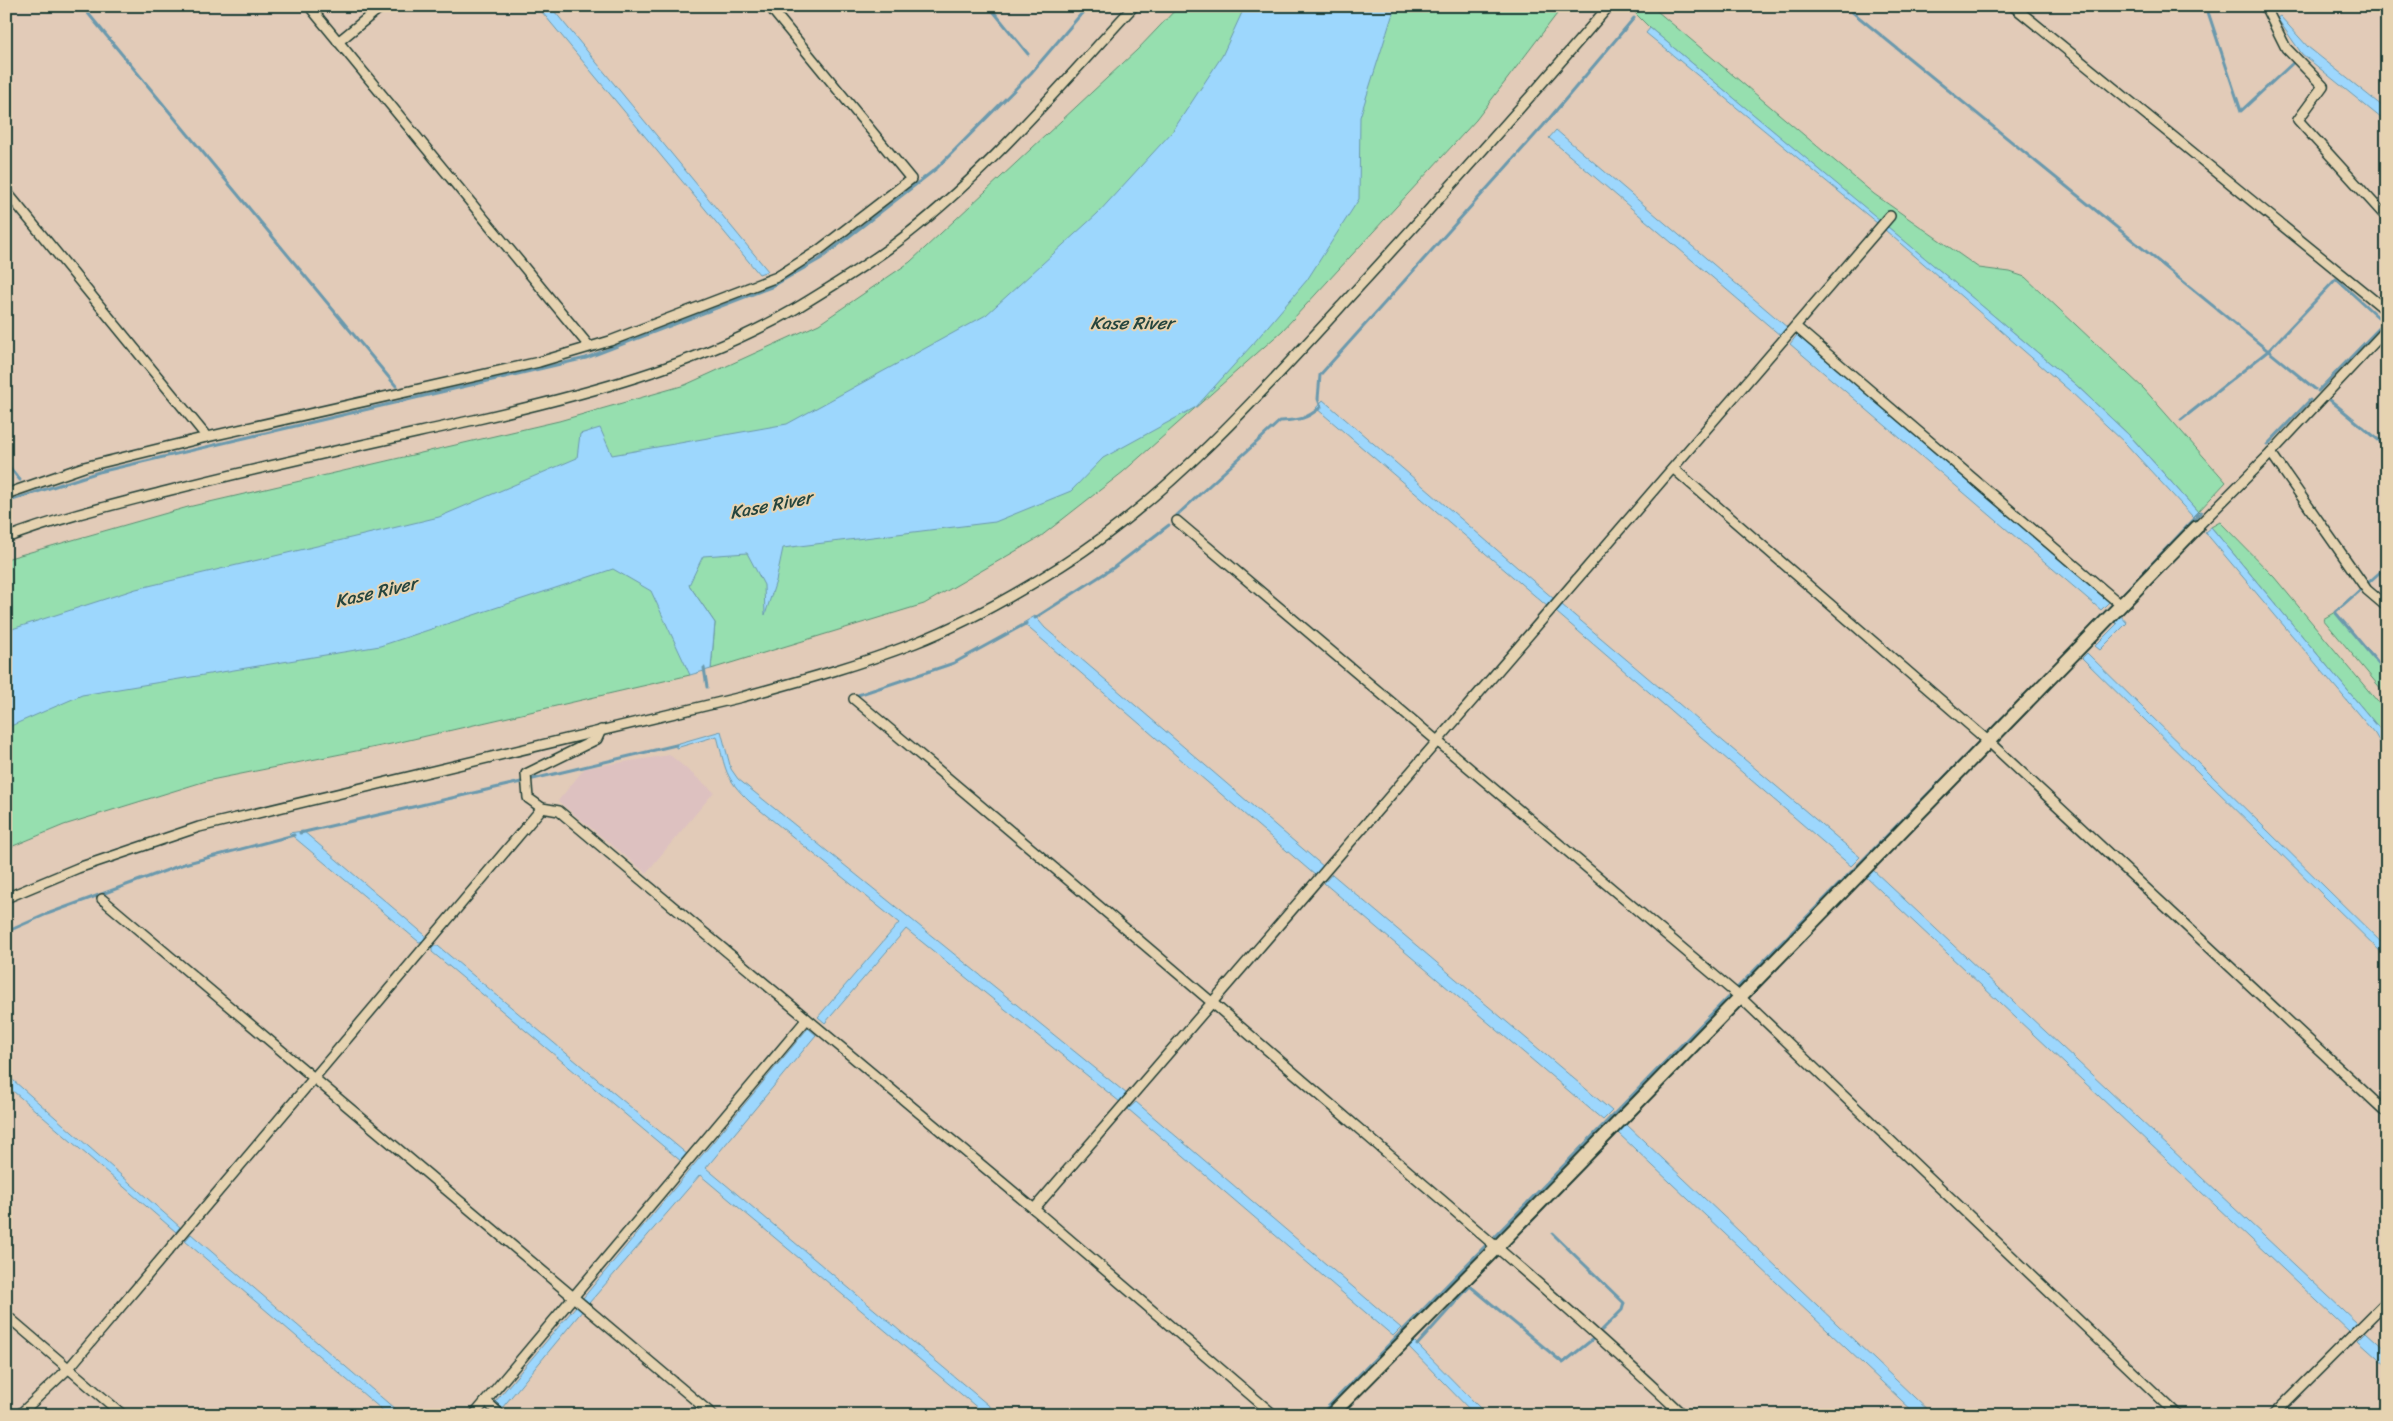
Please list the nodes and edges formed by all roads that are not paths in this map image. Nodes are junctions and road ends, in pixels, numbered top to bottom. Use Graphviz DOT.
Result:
graph roads {
  1 [pos="308,6"];
  2 [pos="382,6"];
  3 [pos="769,6"];
  4 [pos="1134,6"];
  5 [pos="1609,6"];
  6 [pos="2013,6"];
  7 [pos="2265,6"];
  8 [pos="338,42"];
  9 [pos="6,191"];
  10 [pos="1890,216"];
  11 [pos="2387,218"];
  12 [pos="2387,311"];
  13 [pos="1796,327"];
  14 [pos="2387,329"];
  15 [pos="588,346"];
  16 [pos="207,437"];
  17 [pos="2271,453"];
  18 [pos="1674,469"];
  19 [pos="6,494"];
  20 [pos="1177,521"];
  21 [pos="2197,527"];
  22 [pos="6,538"];
  23 [pos="2121,605"];
  24 [pos="2387,607"];
  25 [pos="854,699"];
  26 [pos="601,730"];
  27 [pos="1439,741"];
  28 [pos="1988,741"];
  29 [pos="542,808"];
  30 [pos="6,898"];
  31 [pos="102,899"];
  32 [pos="1740,997"];
  33 [pos="1213,1003"];
  34 [pos="807,1020"];
  35 [pos="314,1077"];
  36 [pos="2387,1113"];
  37 [pos="1034,1209"];
  38 [pos="1497,1247"];
  39 [pos="573,1296"];
  40 [pos="2387,1301"];
  41 [pos="6,1315"];
  42 [pos="69,1368"];
  43 [pos="486,1401"];
  44 [pos="19,1415"];
  45 [pos="123,1415"];
  46 [pos="474,1415"];
  47 [pos="501,1415"];
  48 [pos="713,1415"];
  49 [pos="1274,1415"];
  50 [pos="1331,1415"];
  51 [pos="1683,1415"];
  52 [pos="2178,1415"];
  53 [pos="2273,1415"];
  1 -- 8 [label="street"];
  2 -- 8 [label="street"];
  3 -- 15 [label="street"];
  4 -- 22 [label="street"];
  5 -- 26 [label="street"];
  6 -- 12 [label="street"];
  7 -- 11 [label="street"];
  8 -- 15 [label="street"];
  9 -- 16 [label="street"];
  10 -- 13 [label="street"];
  13 -- 18 [label="street"];
  13 -- 23 [label="street"];
  14 -- 17 [label="street"];
  15 -- 16 [label="street"];
  16 -- 19 [label="street"];
  17 -- 21 [label="street"];
  17 -- 24 [label="street"];
  18 -- 27 [label="street"];
  18 -- 28 [label="street"];
  20 -- 27 [label="street"];
  21 -- 23 [label="street"];
  23 -- 28 [label="street"];
  25 -- 33 [label="street"];
  26 -- 29 [label="street"];
  26 -- 30 [label="street"];
  27 -- 32 [label="street"];
  27 -- 33 [label="street"];
  28 -- 32 [label="street"];
  28 -- 36 [label="street"];
  29 -- 34 [label="street"];
  29 -- 35 [label="street"];
  31 -- 35 [label="street"];
  32 -- 38 [label="street"];
  32 -- 52 [label="street"];
  33 -- 37 [label="street"];
  33 -- 38 [label="street"];
  34 -- 37 [label="street"];
  34 -- 39 [label="street"];
  35 -- 39 [label="street"];
  35 -- 42 [label="street"];
  37 -- 49 [label="street"];
  38 -- 50 [label="street"];
  38 -- 51 [label="street"];
  39 -- 43 [label="street"];
  39 -- 48 [label="street"];
  40 -- 53 [label="street"];
  41 -- 42 [label="street"];
  42 -- 44 [label="street"];
  42 -- 45 [label="street"];
  43 -- 46 [label="street"];
  43 -- 47 [label="street"];
}
